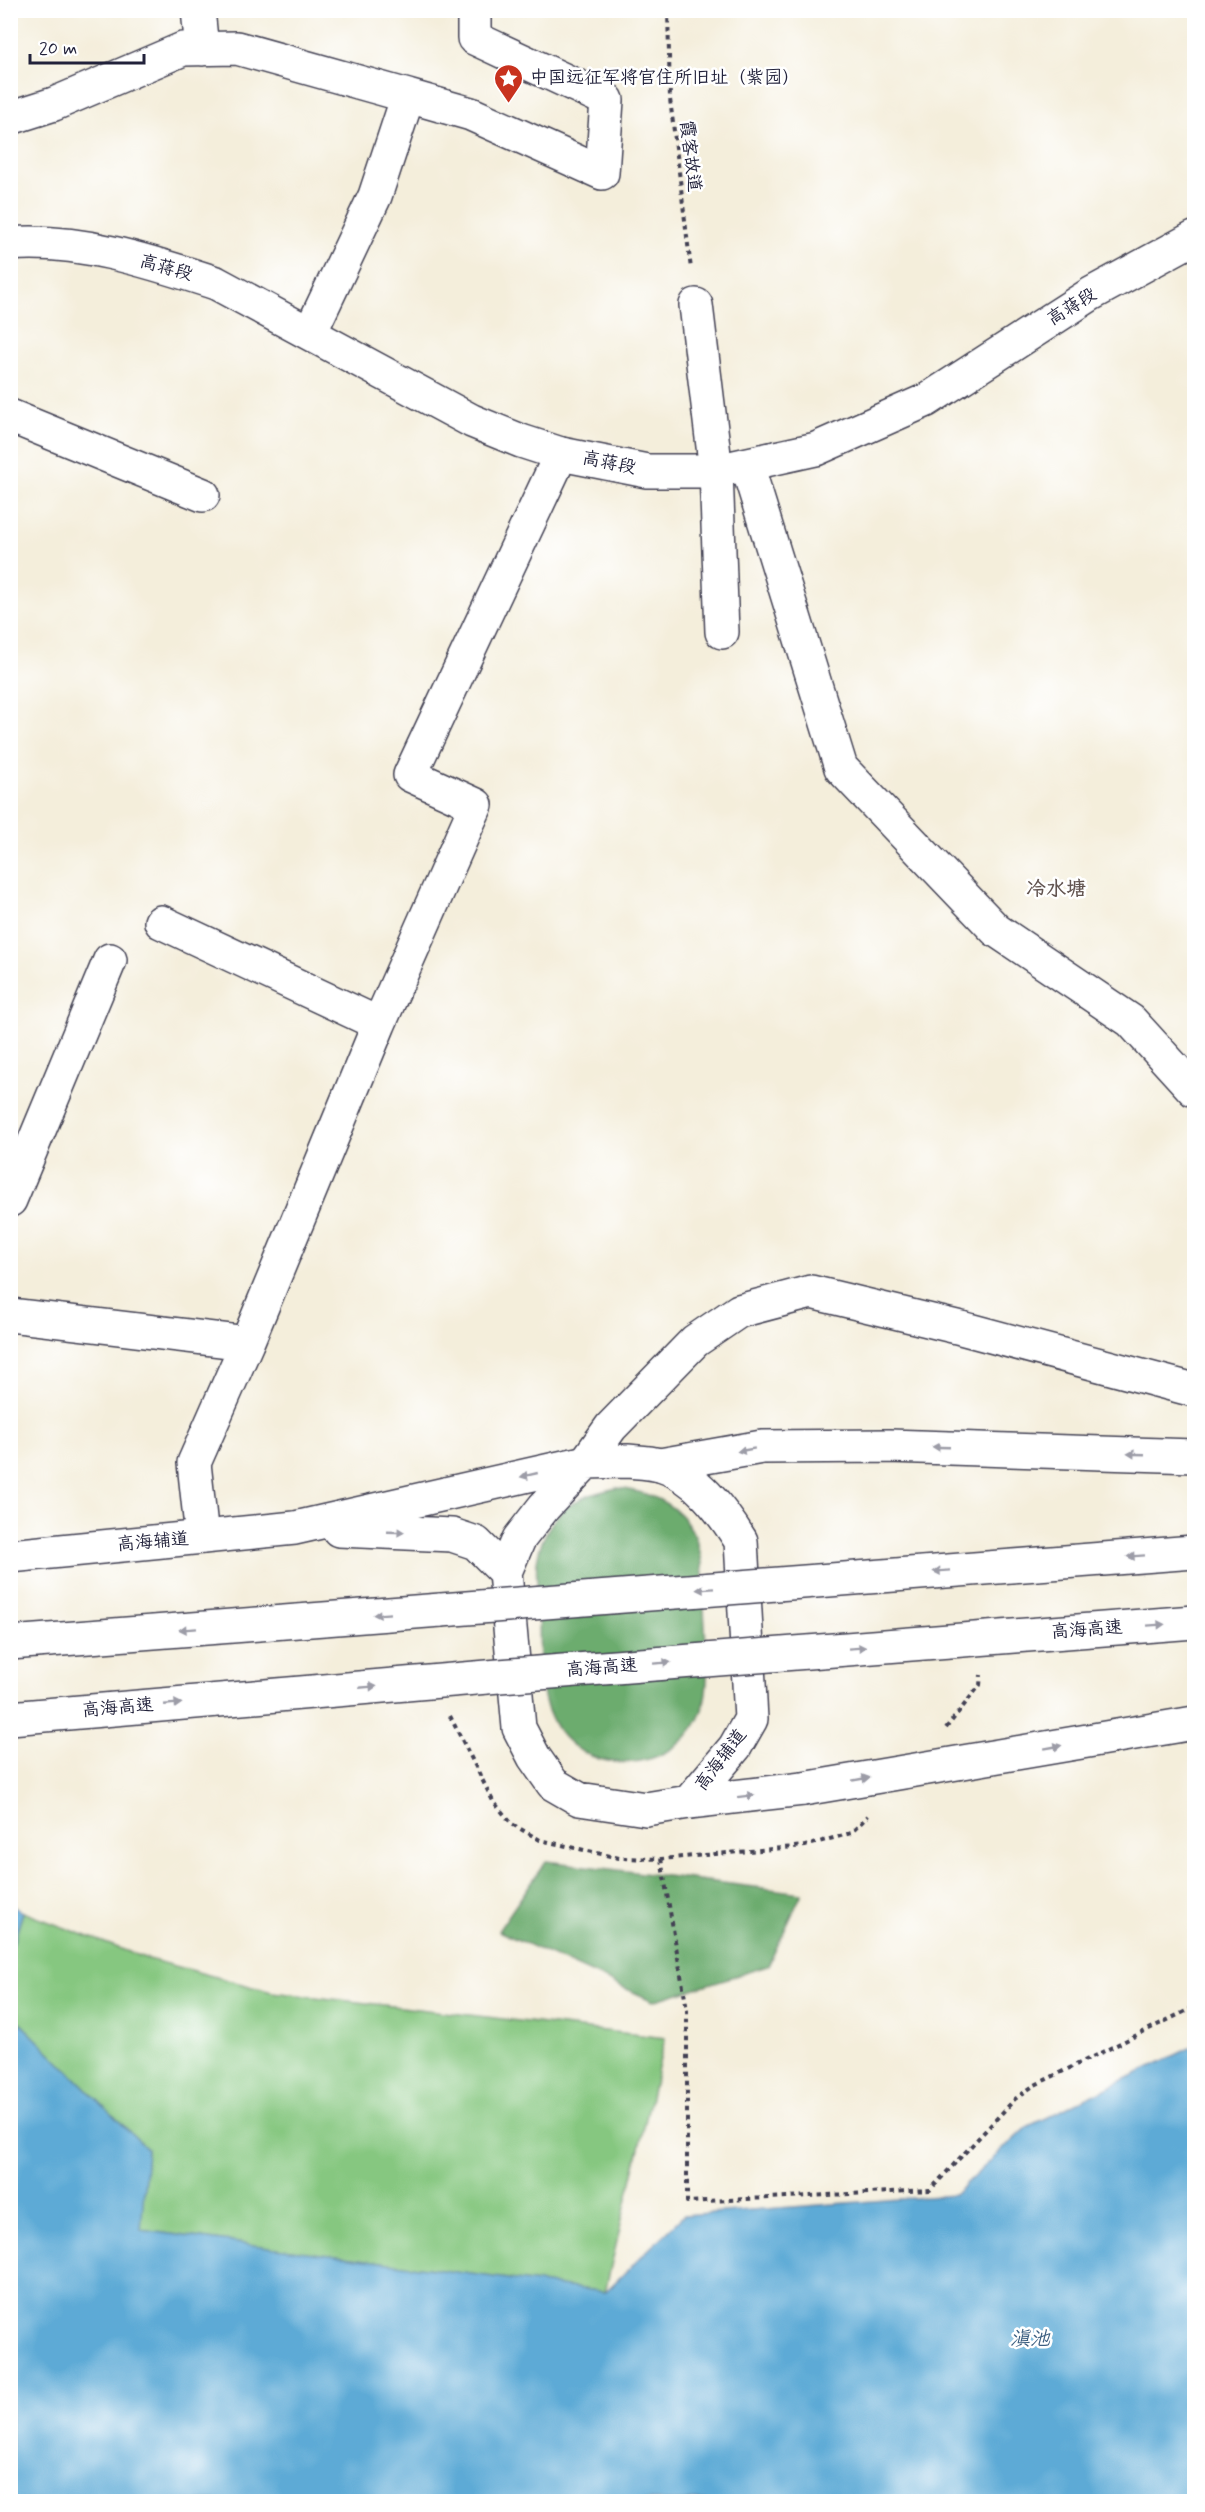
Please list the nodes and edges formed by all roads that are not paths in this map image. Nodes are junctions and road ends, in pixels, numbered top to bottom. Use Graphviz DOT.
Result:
graph roads {
  1 [pos="198,10"];
  2 [pos="474,10"];
  3 [pos="202,49"];
  4 [pos="408,96"];
  5 [pos="10,118"];
  6 [pos="1194,238"];
  7 [pos="10,244"];
  8 [pos="696,304"];
  9 [pos="310,333"];
  10 [pos="10,416"];
  11 [pos="561,453"];
  12 [pos="747,465"];
  13 [pos="716,471"];
  14 [pos="203,495"];
  15 [pos="723,632"];
  16 [pos="161,922"];
  17 [pos="110,960"];
  18 [pos="379,1024"];
  19 [pos="1194,1090"];
  20 [pos="10,1200"];
  21 [pos="10,1315"];
  22 [pos="247,1343"];
  23 [pos="1194,1390"];
  24 [pos="1194,1456"];
  25 [pos="586,1462"];
  26 [pos="660,1465"];
  27 [pos="295,1528"];
  28 [pos="202,1537"];
  29 [pos="1194,1552"];
  30 [pos="10,1556"];
  31 [pos="505,1572"];
  32 [pos="1194,1622"];
  33 [pos="10,1643"];
  34 [pos="10,1718"];
  35 [pos="1194,1724"];
  36 [pos="689,1802"];
  1 -- 3 [label="main road"];
  2 -- 4 [label="main road"];
  3 -- 4 [label="main road"];
  3 -- 5 [label="main road"];
  4 -- 9 [label="main road"];
  6 -- 12 [label="main road, 高蒋段"];
  7 -- 9 [label="main road, 高蒋段"];
  8 -- 13 [label="main road"];
  9 -- 11 [label="main road, 高蒋段"];
  10 -- 14 [label="main road"];
  11 -- 13 [label="main road, 高蒋段"];
  11 -- 18 [label="main road"];
  12 -- 13 [label="main road, 高蒋段"];
  12 -- 19 [label="main road"];
  13 -- 15 [label="main road"];
  16 -- 18 [label="main road"];
  17 -- 20 [label="main road"];
  18 -- 22 [label="main road"];
  21 -- 22 [label="main road"];
  22 -- 28 [label="main road"];
  23 -- 25 [label="main road"];
  24 -- 26 [label="main road, one-way"];
  25 -- 26 [label="main road, 高海辅道"];
  25 -- 27 [label="main road, 高海辅道, one-way"];
  25 -- 31 [label="main road, 高海辅道"];
  26 -- 36 [label="main road, 高海辅道"];
  27 -- 28 [label="main road, 高海辅道"];
  27 -- 31 [label="main road, 高海辅道, one-way"];
  28 -- 30 [label="main road, 高海辅道"];
  29 -- 33 [label="main road, one-way, bridge"];
  31 -- 36 [label="main road, 高海辅道"];
  34 -- 32 [label="main road, 高海高速, one-way, bridge"];
  36 -- 35 [label="main road, one-way, bridge"];
}
